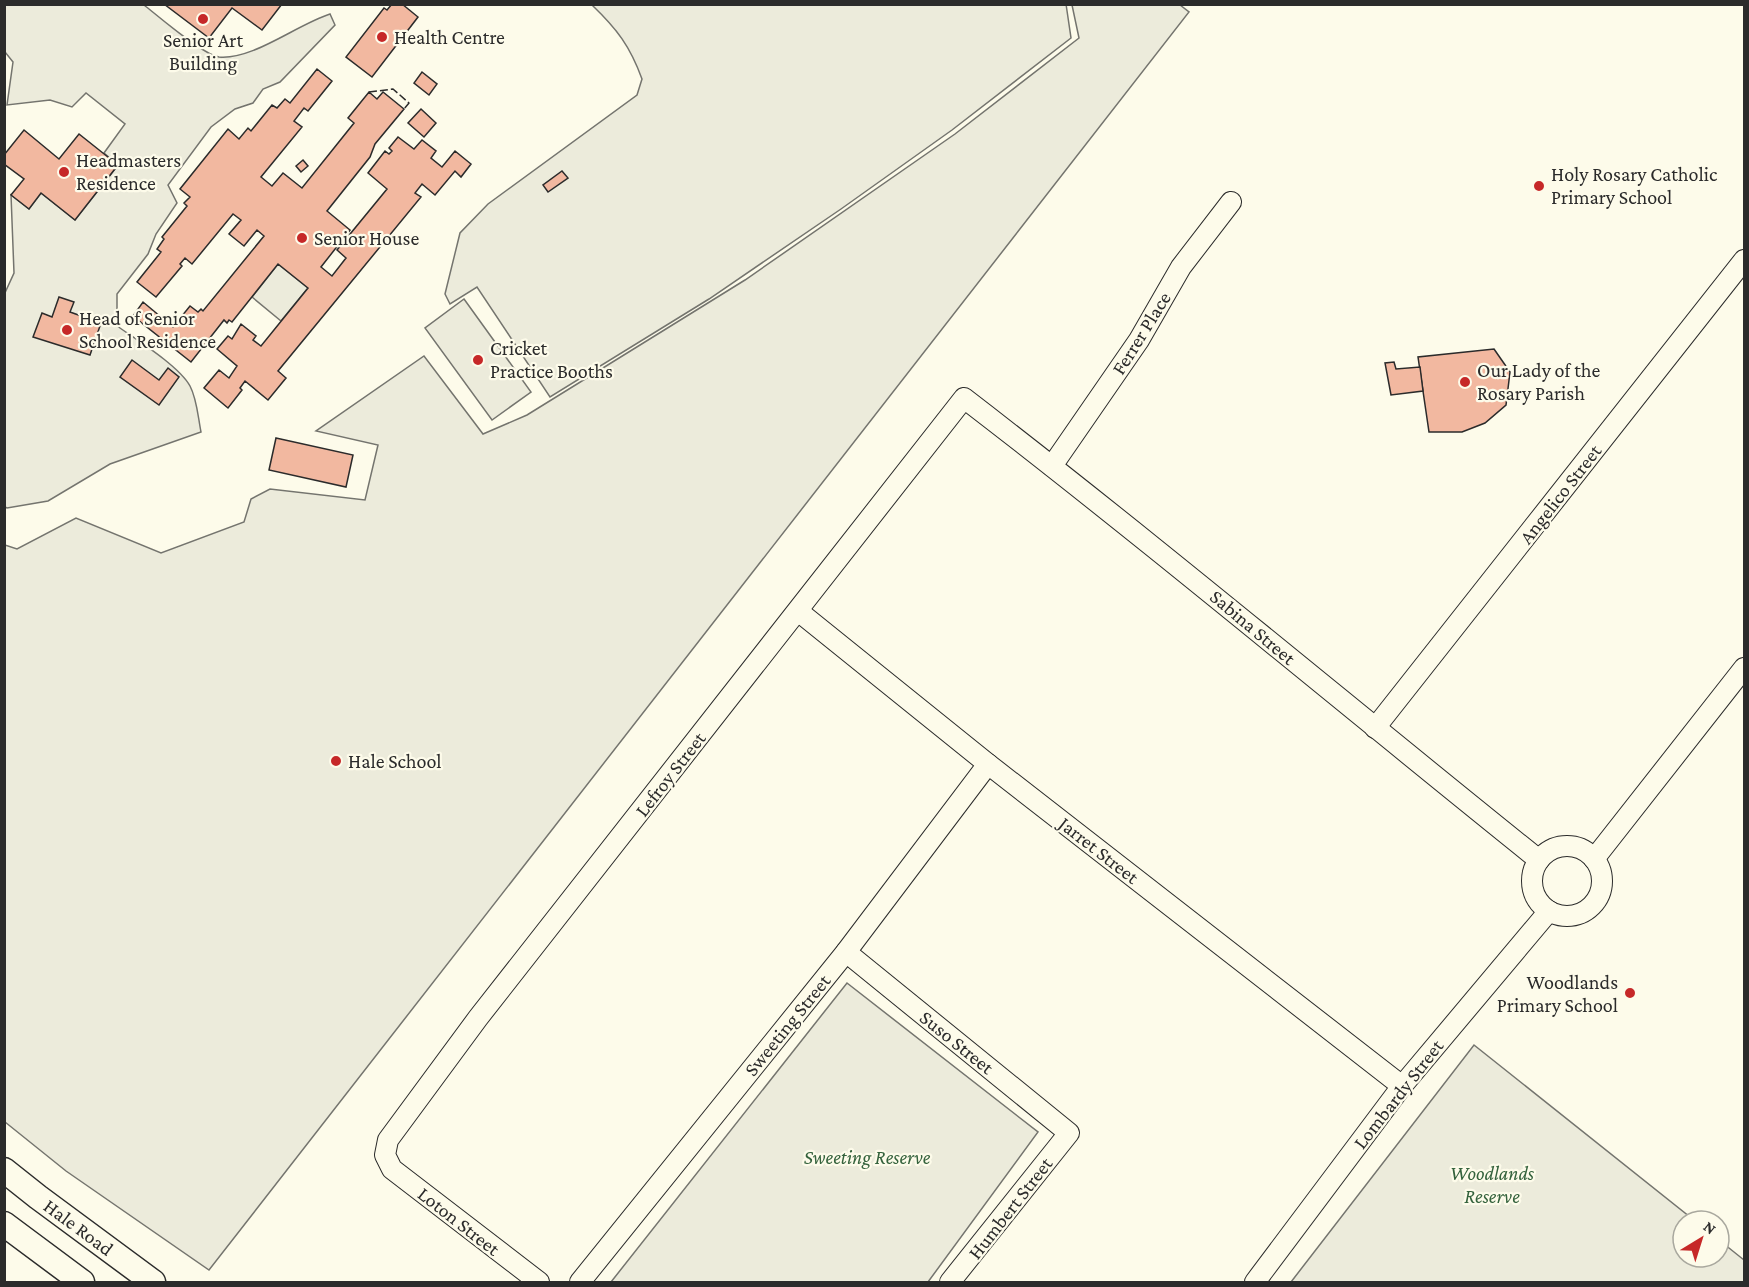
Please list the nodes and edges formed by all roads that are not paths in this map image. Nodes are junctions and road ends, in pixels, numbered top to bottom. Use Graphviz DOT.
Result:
graph roads {
  1 [pos="1231,202"];
  2 [pos="1744,260"];
  3 [pos="964,398"];
  4 [pos="1052,466"];
  5 [pos="798,611"];
  6 [pos="1744,668"];
  7 [pos="1375,728"];
  8 [pos="988,764"];
  9 [pos="1594,859"];
  10 [pos="1539,860"];
  11 [pos="1549,911"];
  12 [pos="846,952"];
  13 [pos="1402,1086"];
  14 [pos="1069,1133"];
  15 [pos="385,1155"];
  16 [pos="4,1170"];
  17 [pos="4,1224"];
  18 [pos="82,1282"];
  19 [pos="153,1282"];
  20 [pos="539,1282"];
  21 [pos="580,1282"];
  22 [pos="950,1282"];
  23 [pos="1254,1282"];
  1 -- 4 [label="street, Ferrer Place"];
  2 -- 7 [label="street, Angelico Street"];
  3 -- 4 [label="street, Sabina Street"];
  3 -- 5 [label="street, Lefroy Street"];
  4 -- 7 [label="street, Sabina Street"];
  5 -- 8 [label="street, Jarret Street"];
  5 -- 15 [label="street, Lefroy Street"];
  6 -- 9 [label="street"];
  7 -- 10 [label="street, Sabina Street"];
  8 -- 12 [label="street, Sweeting Street"];
  8 -- 13 [label="street, Jarret Street"];
  9 -- 10 [label="street"];
  9 -- 11 [label="street"];
  10 -- 11 [label="street"];
  11 -- 13 [label="street, Lombardy Street"];
  12 -- 14 [label="street, Suso Street"];
  12 -- 21 [label="street, Sweeting Street"];
  13 -- 23 [label="street, Lombardy Street"];
  14 -- 22 [label="street, Humbert Street"];
  15 -- 20 [label="street, Loton Street"];
  16 -- 19 [label="main road, Hale Road"];
  17 -- 18 [label="main road"];
}
